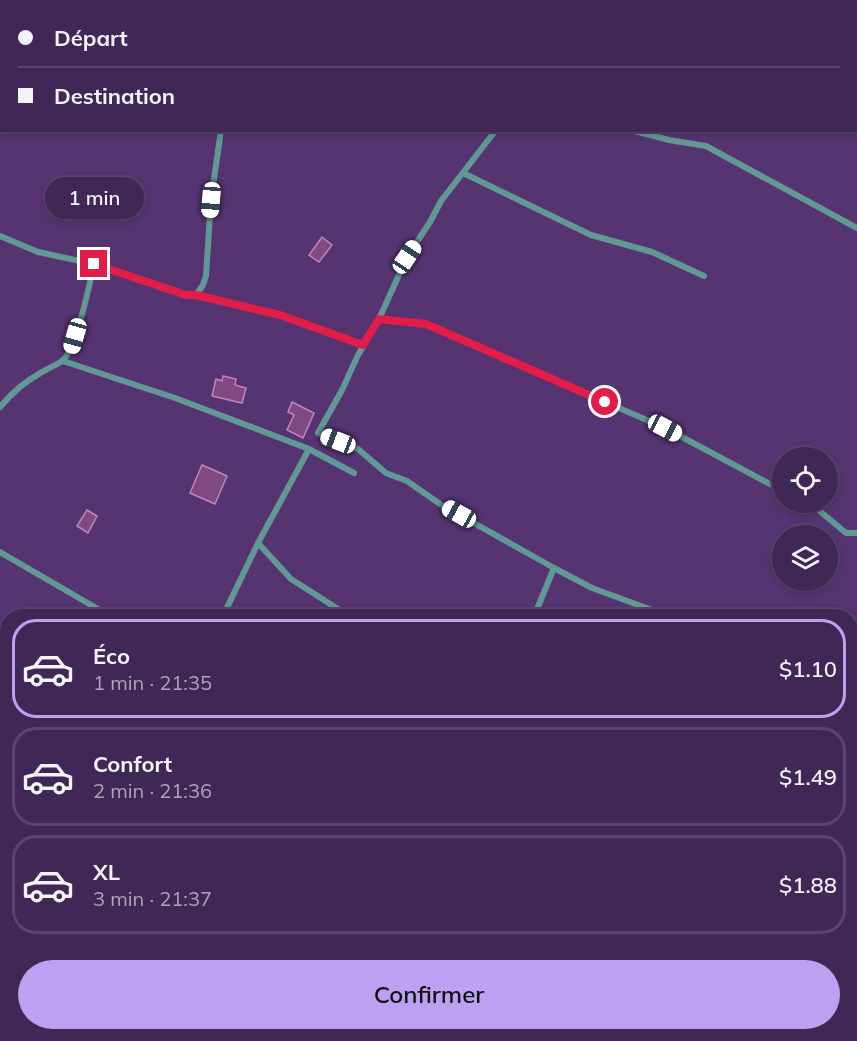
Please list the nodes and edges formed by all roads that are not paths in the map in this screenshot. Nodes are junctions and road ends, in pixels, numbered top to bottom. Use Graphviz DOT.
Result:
graph roads {
  1 [pos="221,132"];
  2 [pos="494,132"];
  3 [pos="639,132"];
  4 [pos="463,173"];
  5 [pos="857,228"];
  6 [pos="0,236"];
  7 [pos="94,264"];
  8 [pos="704,276"];
  9 [pos="196,295"];
  10 [pos="379,319"];
  11 [pos="363,345"];
  12 [pos="63,361"];
  13 [pos="0,407"];
  14 [pos="309,449"];
  15 [pos="354,473"];
  16 [pos="772,485"];
  17 [pos="822,513"];
  18 [pos="857,533"];
  19 [pos="258,543"];
  20 [pos="0,552"];
  21 [pos="554,568"];
  22 [pos="98,609"];
  23 [pos="226,609"];
  24 [pos="338,609"];
  25 [pos="537,609"];
  26 [pos="649,609"];
  1 -- 9 [label="street"];
  2 -- 4 [label="street"];
  3 -- 5 [label="street"];
  4 -- 8 [label="street"];
  4 -- 10 [label="street"];
  6 -- 7 [label="street"];
  7 -- 9 [label="street"];
  7 -- 12 [label="street"];
  9 -- 11 [label="street"];
  10 -- 11 [label="street"];
  10 -- 16 [label="street"];
  11 -- 21 [label="street"];
  12 -- 13 [label="street"];
  12 -- 14 [label="street"];
  14 -- 15 [label="street"];
  14 -- 19 [label="street"];
  17 -- 18 [label="street"];
  19 -- 23 [label="street"];
  19 -- 24 [label="street"];
  20 -- 22 [label="street"];
  21 -- 25 [label="street"];
  21 -- 26 [label="street"];
}
